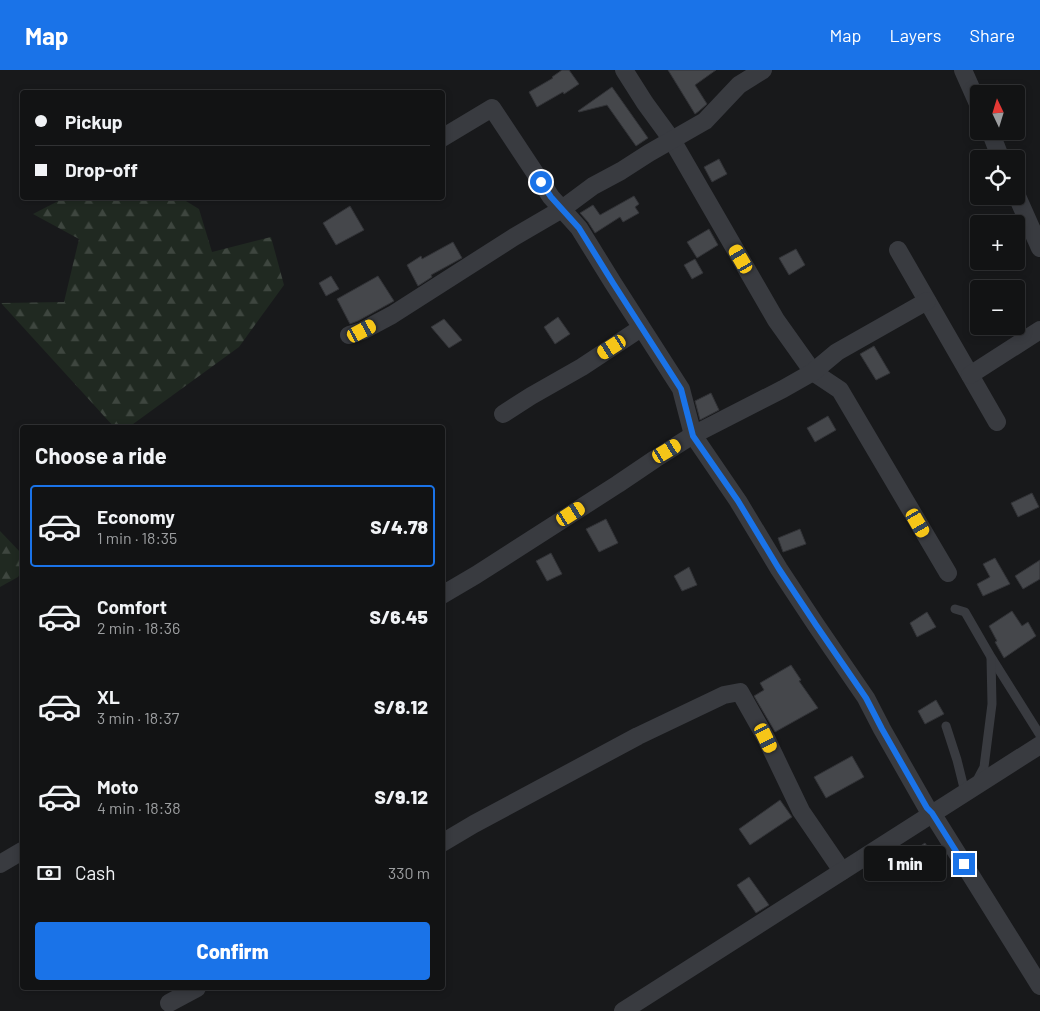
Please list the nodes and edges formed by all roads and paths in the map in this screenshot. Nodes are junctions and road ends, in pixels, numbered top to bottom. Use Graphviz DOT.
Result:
graph roads {
  1 [pos="624,70"];
  2 [pos="763,70"];
  3 [pos="964,70"];
  4 [pos="970,85"];
  5 [pos="445,136"];
  6 [pos="672,140"];
  7 [pos="1022,205"];
  8 [pos="562,209"];
  9 [pos="1038,237"];
  10 [pos="898,250"];
  11 [pos="927,301"];
  12 [pos="641,328"];
  13 [pos="1040,330"];
  14 [pos="349,335"];
  15 [pos="813,372"];
  16 [pos="970,375"];
  17 [pos="504,414"];
  18 [pos="998,422"];
  19 [pos="693,436"];
  20 [pos="948,574"];
  21 [pos="445,593"];
  22 [pos="955,609"];
  23 [pos="991,658"];
  24 [pos="946,726"];
  25 [pos="1040,735"];
  26 [pos="1040,745"];
  27 [pos="969,789"];
  28 [pos="932,813"];
  29 [pos="445,841"];
  30 [pos="20,852"];
  31 [pos="0,864"];
  32 [pos="842,871"];
  33 [pos="1040,986"];
  34 [pos="193,990"];
  35 [pos="169,1003"];
  36 [pos="623,1011"];
  1 -- 6 [label="street"];
  2 -- 6 [label="street"];
  3 -- 4 [label="street"];
  5 -- 8 [label="street"];
  6 -- 8 [label="street"];
  6 -- 15 [label="street"];
  7 -- 9 [label="street"];
  8 -- 12 [label="street"];
  8 -- 14 [label="street"];
  10 -- 11 [label="street"];
  11 -- 15 [label="street"];
  11 -- 16 [label="street"];
  12 -- 17 [label="street"];
  12 -- 19 [label="street"];
  13 -- 16 [label="street"];
  15 -- 19 [label="street"];
  15 -- 20 [label="street"];
  16 -- 18 [label="street"];
  19 -- 21 [label="street"];
  19 -- 28 [label="street"];
  22 -- 23 [label="lane"];
  23 -- 25 [label="lane"];
  23 -- 27 [label="lane"];
  24 -- 27 [label="lane"];
  26 -- 27 [label="street"];
  27 -- 28 [label="street"];
  28 -- 32 [label="street"];
  28 -- 33 [label="street"];
  29 -- 32 [label="street"];
  30 -- 31 [label="street"];
  32 -- 36 [label="street"];
  34 -- 35 [label="street"];
}
